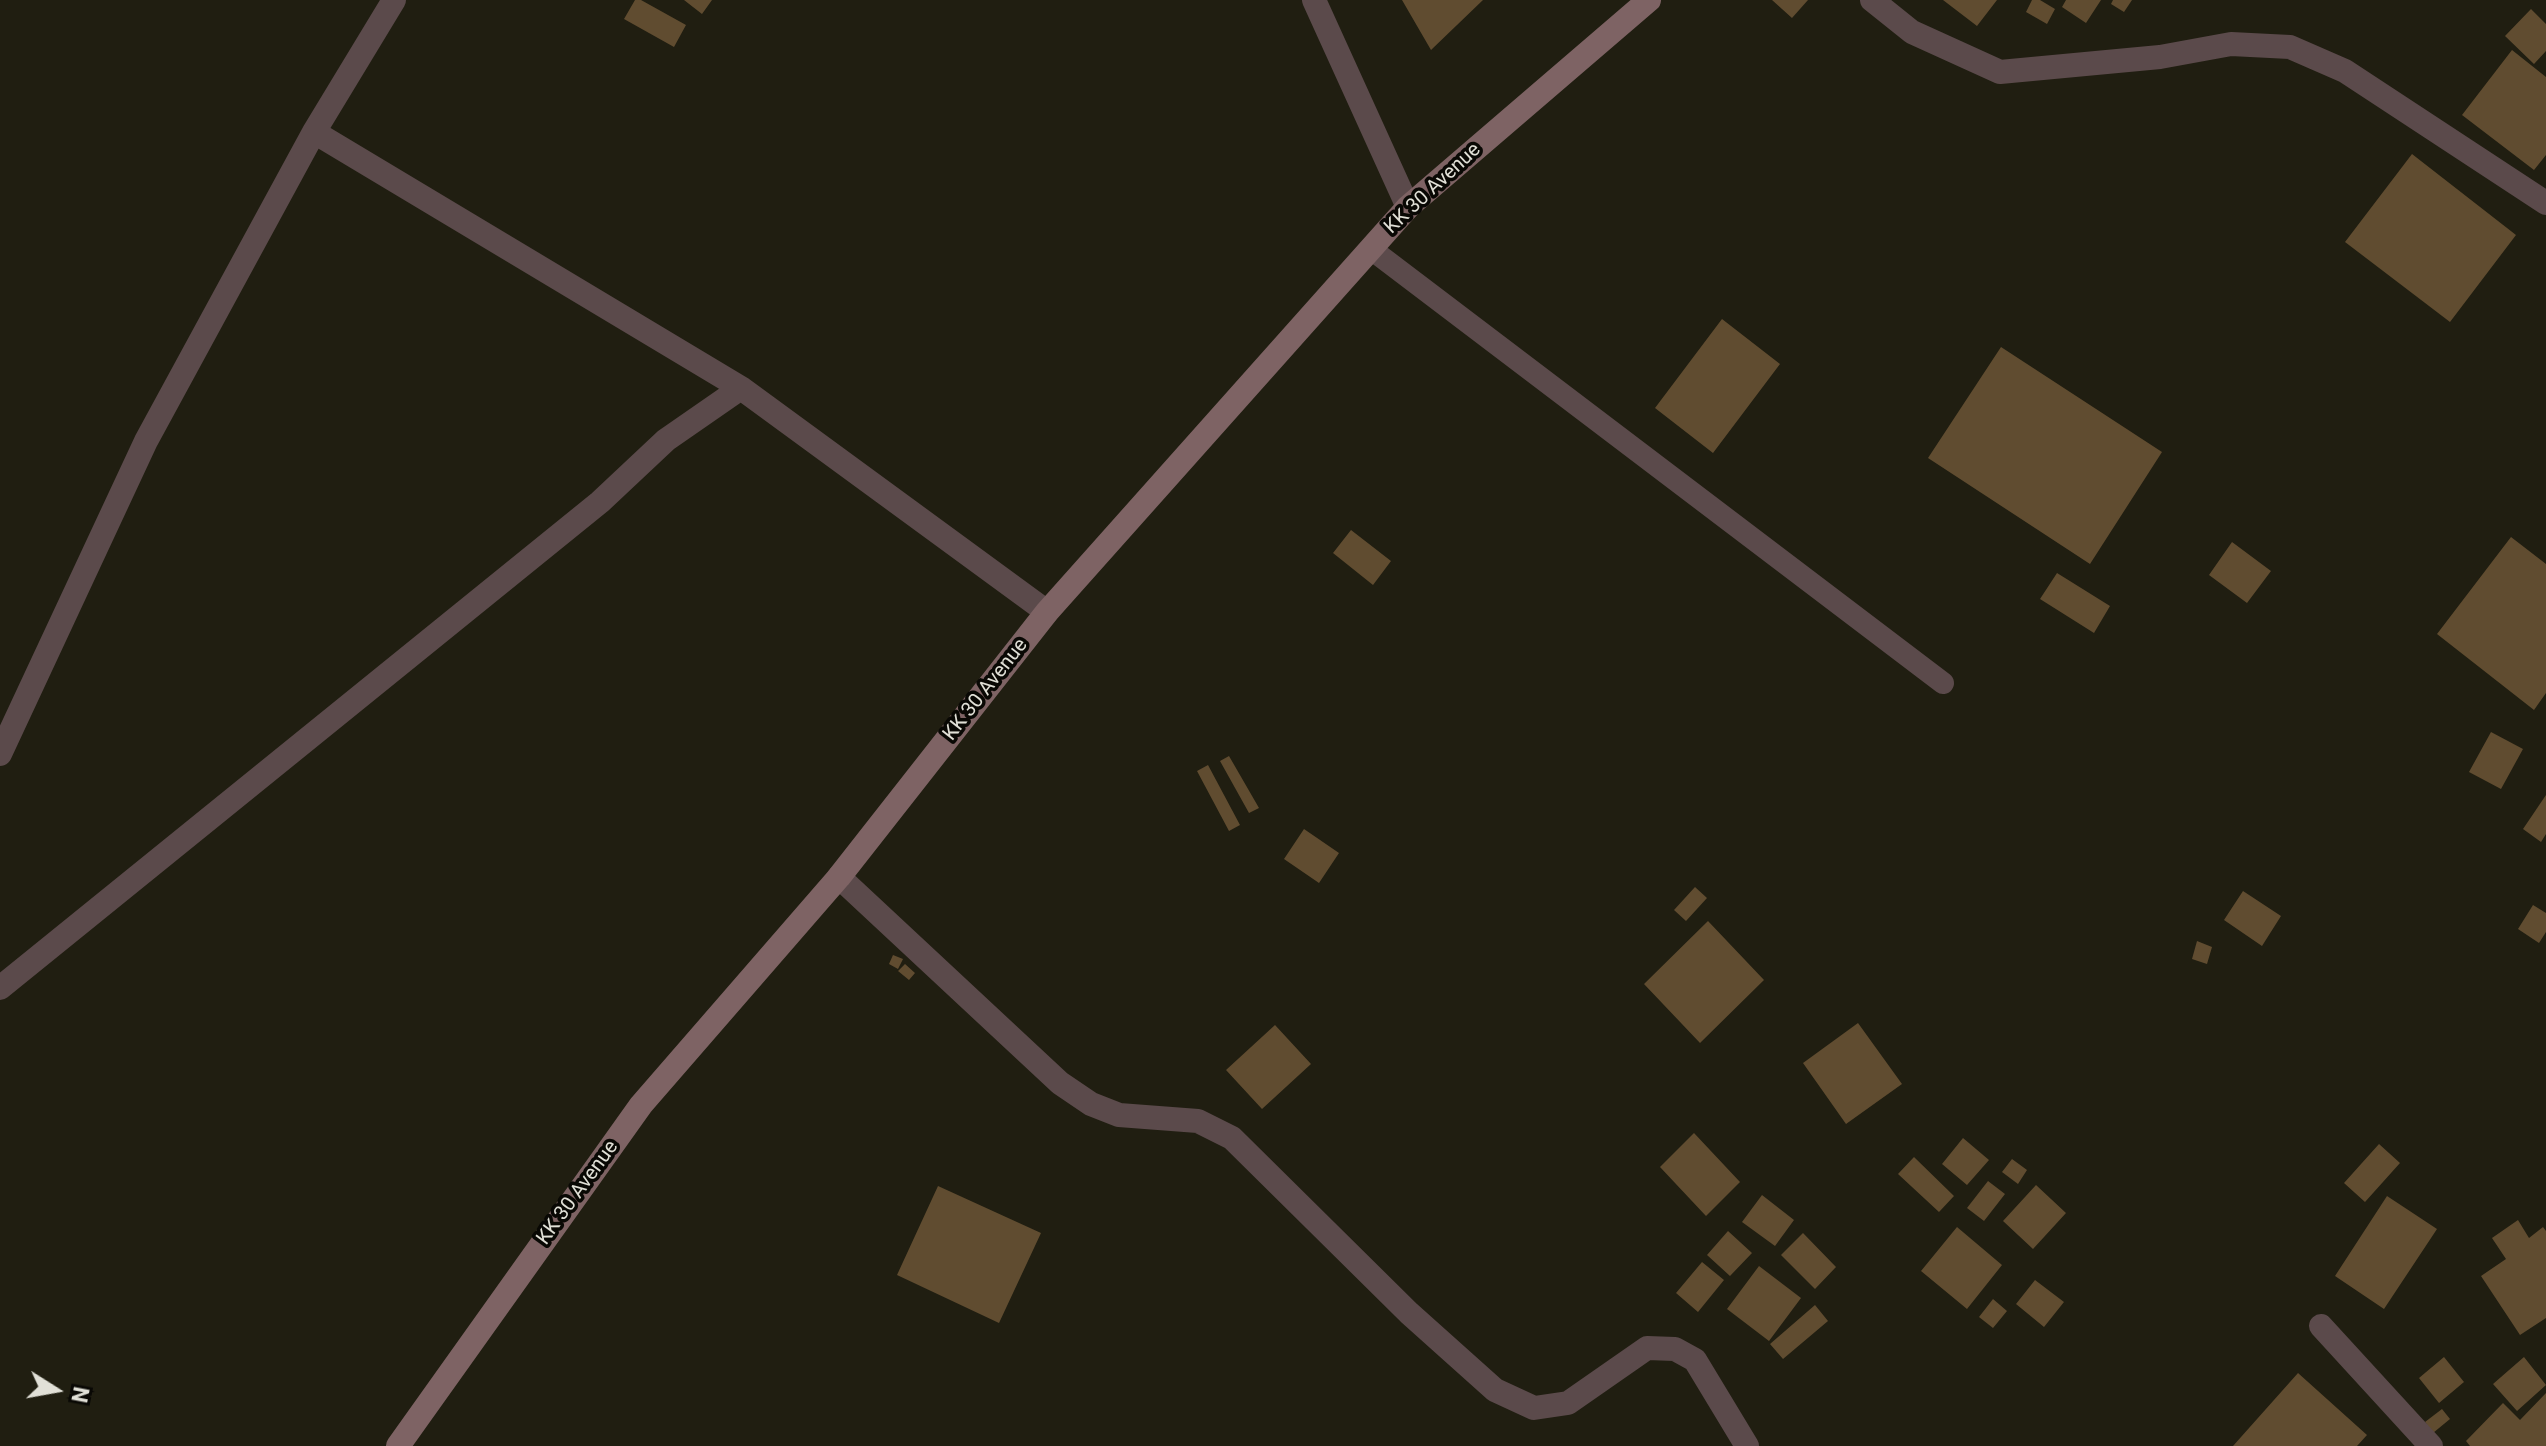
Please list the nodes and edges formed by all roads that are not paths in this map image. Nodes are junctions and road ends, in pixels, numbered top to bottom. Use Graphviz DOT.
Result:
graph roads {
  1 [pos="394,0"];
  2 [pos="1314,0"];
  3 [pos="1649,0"];
  4 [pos="1872,0"];
  5 [pos="314,132"];
  6 [pos="2546,203"];
  7 [pos="1408,207"];
  8 [pos="1371,249"];
  9 [pos="741,388"];
  10 [pos="1047,612"];
  11 [pos="1943,683"];
  12 [pos="0,754"];
  13 [pos="839,877"];
  14 [pos="0,988"];
  15 [pos="2321,1326"];
  16 [pos="398,1446"];
  17 [pos="1747,1446"];
  18 [pos="2431,1446"];
  1 -- 5 [label="street"];
  2 -- 7 [label="street"];
  3 -- 7 [label="main road, KK 30 Avenue"];
  4 -- 6 [label="street"];
  5 -- 9 [label="street"];
  5 -- 12 [label="street"];
  7 -- 8 [label="main road, KK 30 Avenue"];
  8 -- 10 [label="main road, KK 30 Avenue"];
  8 -- 11 [label="lane"];
  9 -- 10 [label="street"];
  9 -- 14 [label="street"];
  10 -- 13 [label="main road, KK 30 Avenue"];
  13 -- 16 [label="main road, KK 30 Avenue"];
  13 -- 17 [label="street"];
  15 -- 18 [label="street"];
}
